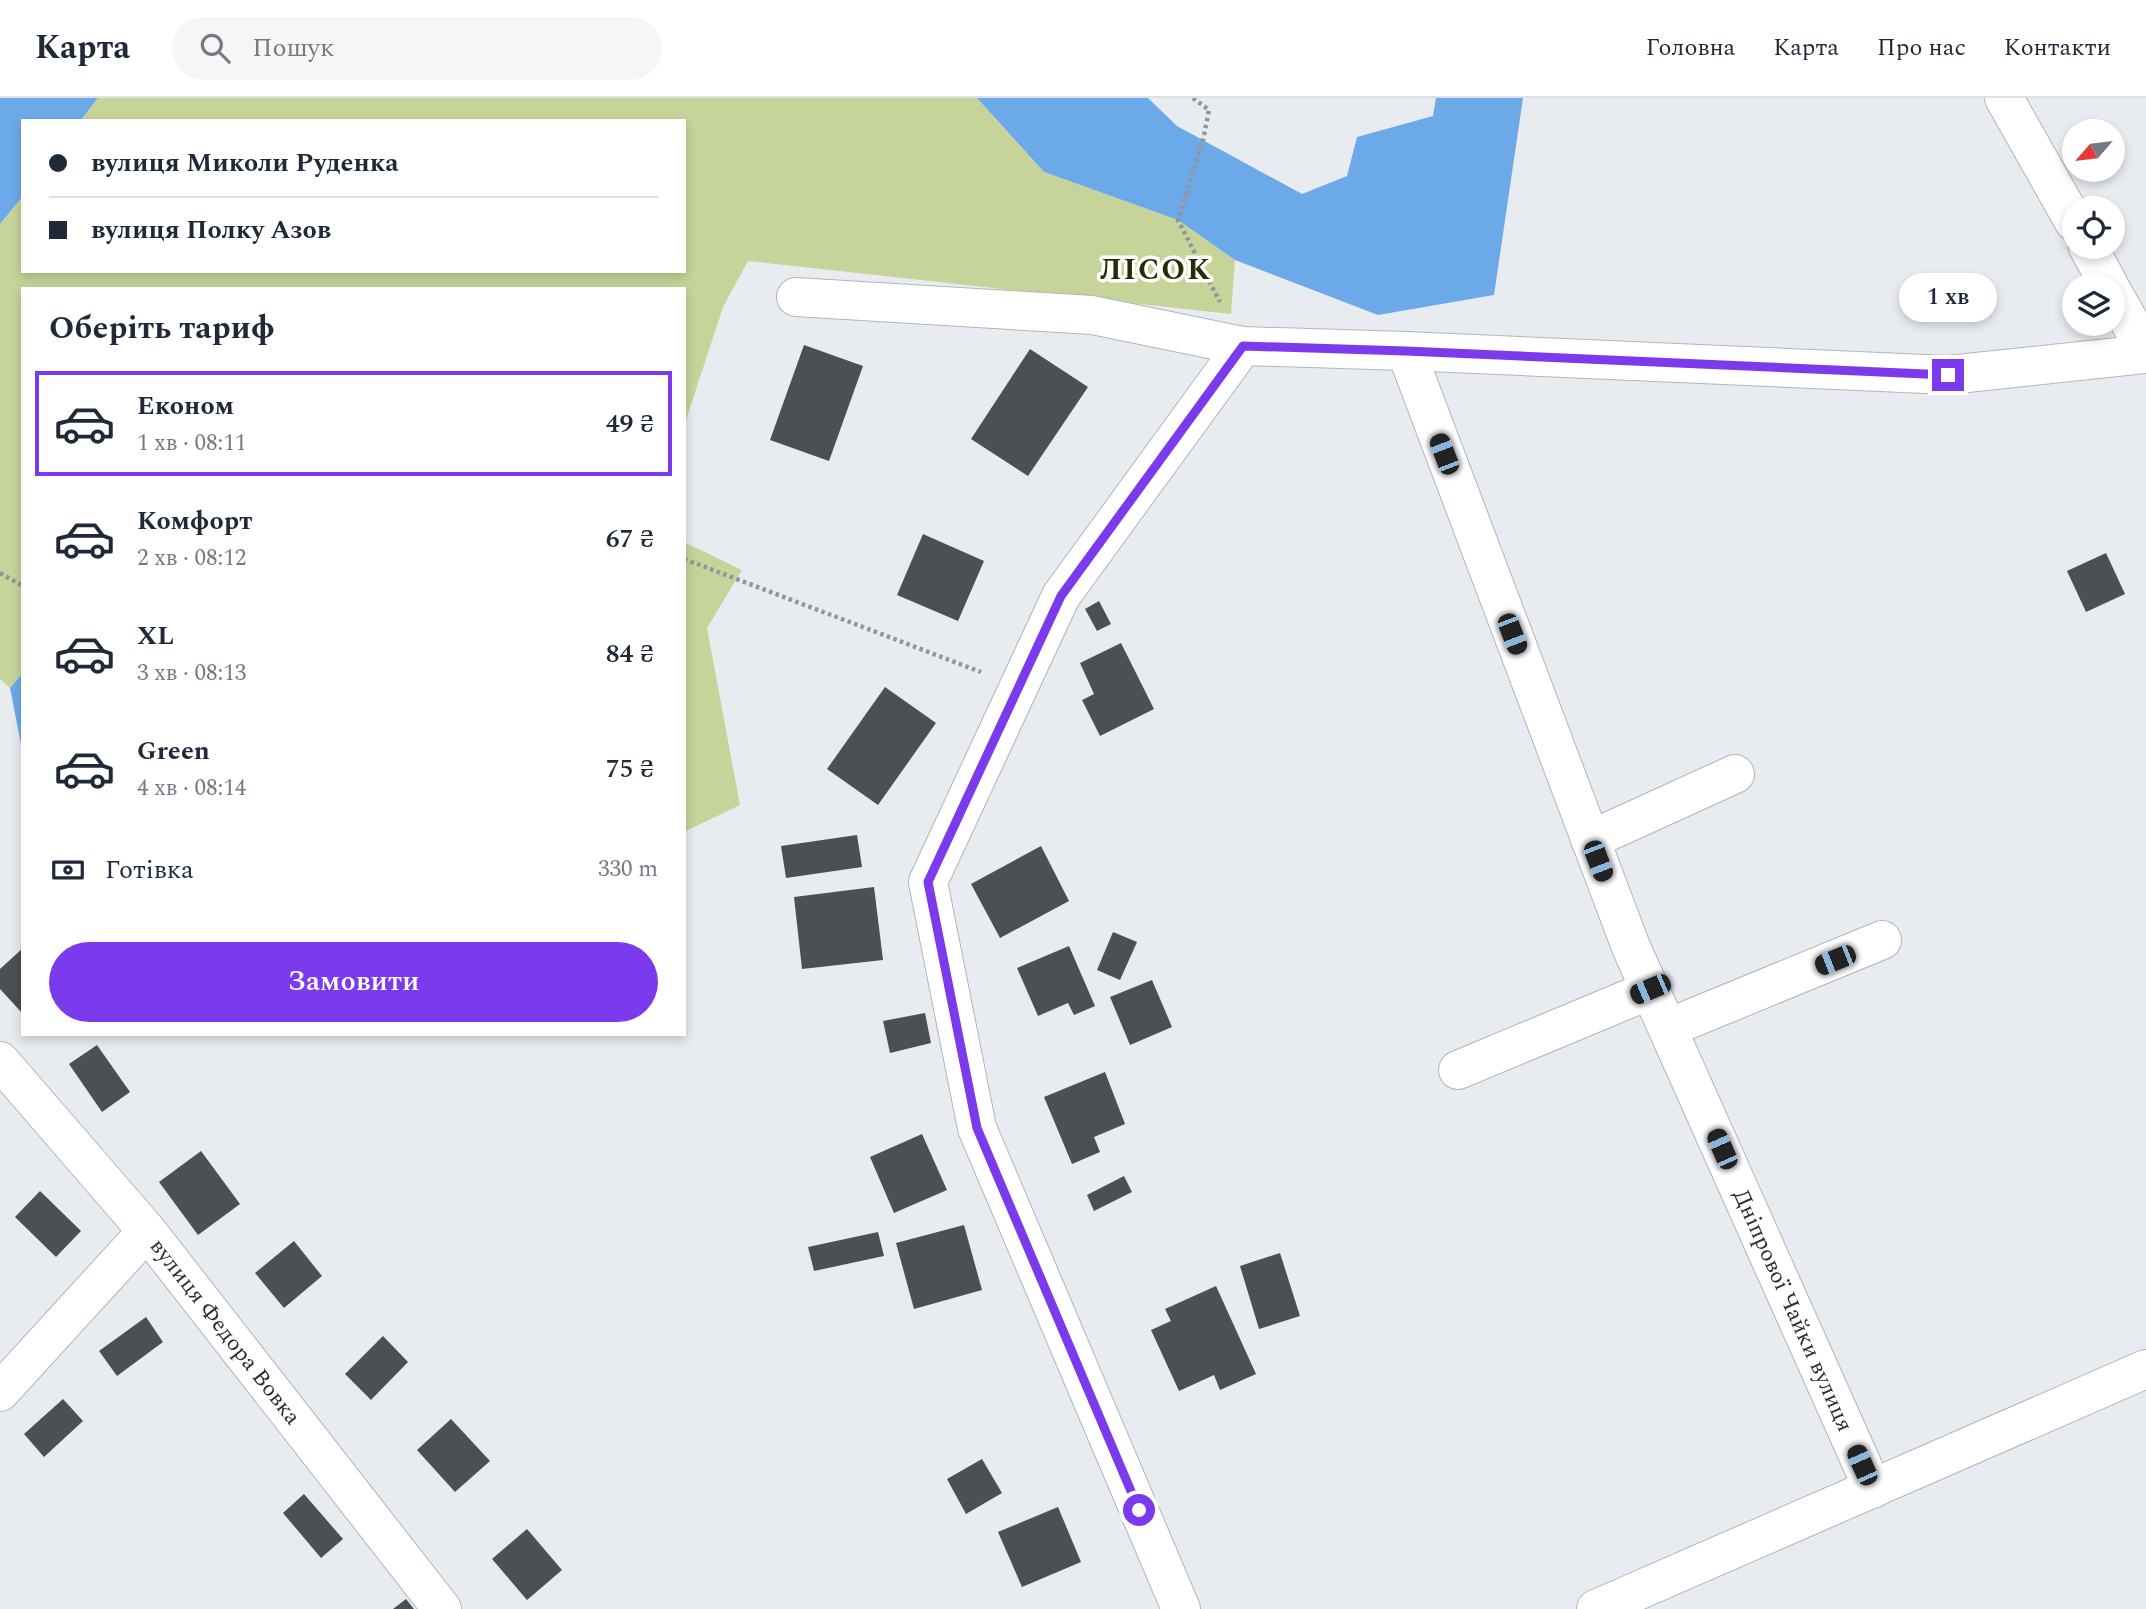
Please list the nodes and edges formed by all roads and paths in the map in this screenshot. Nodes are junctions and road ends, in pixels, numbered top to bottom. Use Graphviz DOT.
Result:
graph roads {
  1 [pos="1193,98"];
  2 [pos="2004,98"];
  3 [pos="2062,201"];
  4 [pos="796,298"];
  5 [pos="2125,314"];
  6 [pos="1243,346"];
  7 [pos="1406,351"];
  8 [pos="2146,352"];
  9 [pos="686,560"];
  10 [pos="0,573"];
  11 [pos="21,585"];
  12 [pos="1019,687"];
  13 [pos="1735,774"];
  14 [pos="1590,840"];
  15 [pos="1882,940"];
  16 [pos="1650,989"];
  17 [pos="1668,1028"];
  18 [pos="0,1061"];
  19 [pos="1458,1070"];
  20 [pos="147,1231"];
  21 [pos="2146,1369"];
  22 [pos="0,1392"];
  23 [pos="1873,1489"];
  24 [pos="442,1609"];
  25 [pos="1181,1609"];
  26 [pos="1596,1609"];
  1 -- 6 [label="path"];
  2 -- 3 [label="street"];
  4 -- 6 [label="street"];
  5 -- 8 [label="street"];
  6 -- 7 [label="street"];
  6 -- 12 [label="street"];
  7 -- 8 [label="street"];
  7 -- 14 [label="street, Дніпрової Чайки вулиця"];
  9 -- 12 [label="path"];
  10 -- 11 [label="path"];
  12 -- 25 [label="street"];
  13 -- 14 [label="street"];
  14 -- 16 [label="street, Дніпрової Чайки вулиця"];
  15 -- 17 [label="street"];
  16 -- 17 [label="street, Дніпрової Чайки вулиця"];
  16 -- 19 [label="street"];
  17 -- 23 [label="street, Дніпрової Чайки вулиця"];
  18 -- 20 [label="street, вулиця Федора Вовка"];
  20 -- 22 [label="street"];
  20 -- 24 [label="street, вулиця Федора Вовка"];
  21 -- 23 [label="street"];
  23 -- 26 [label="street"];
}
